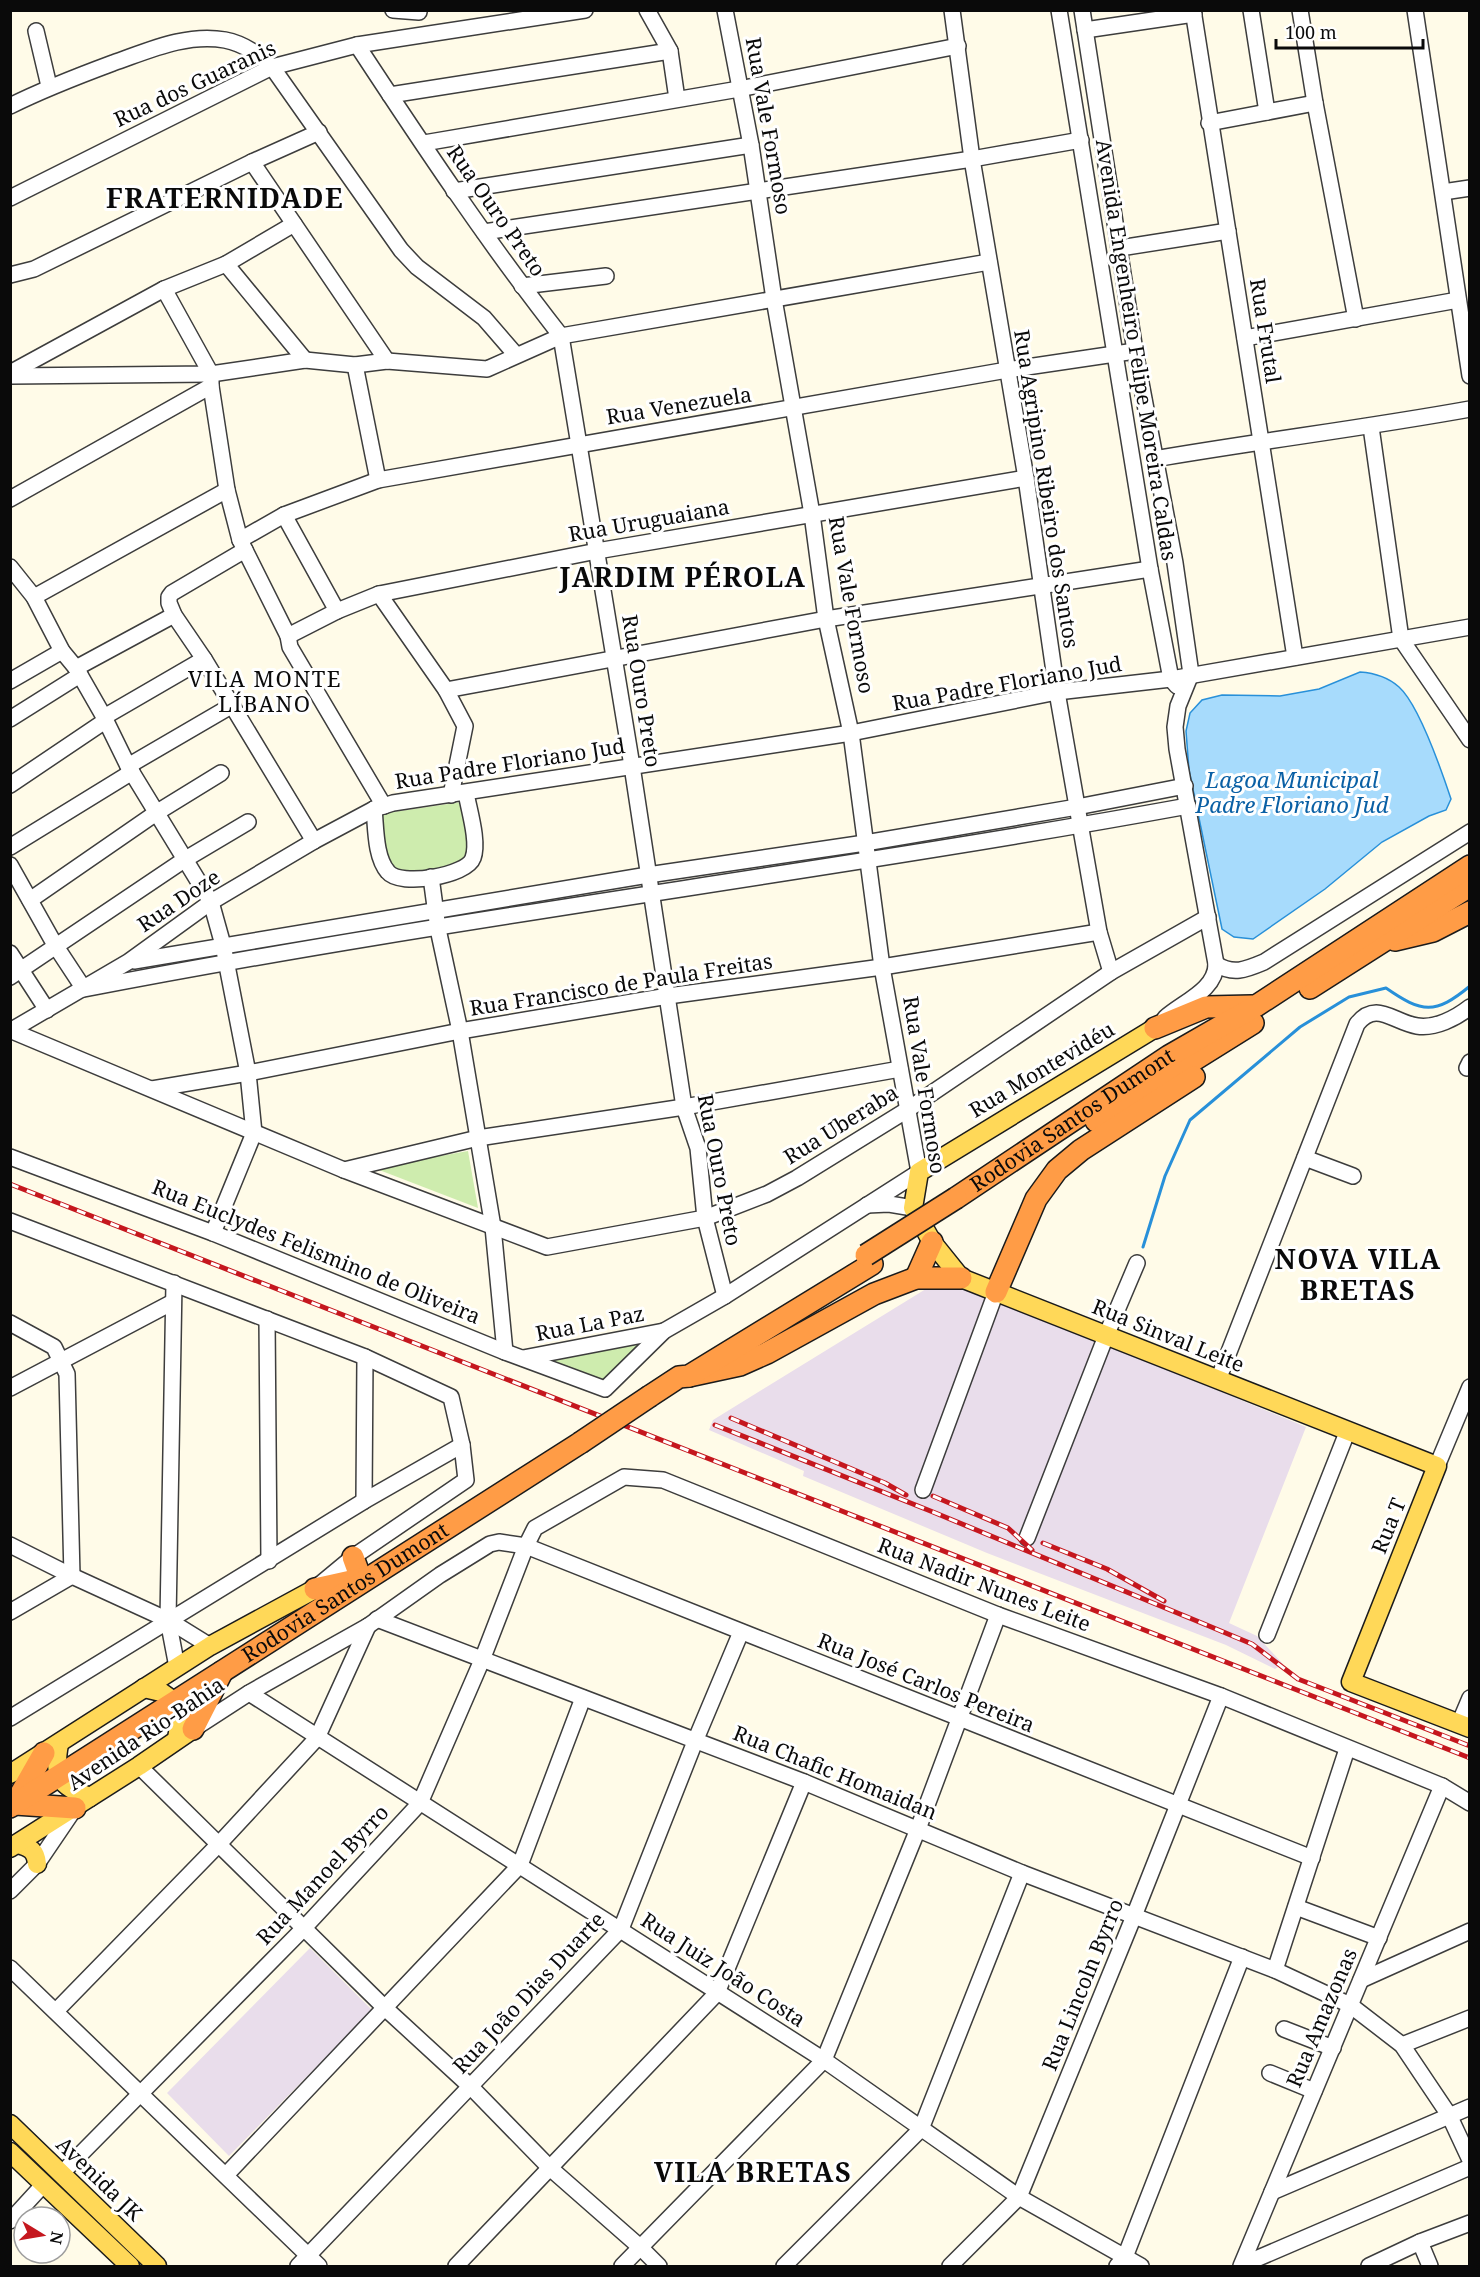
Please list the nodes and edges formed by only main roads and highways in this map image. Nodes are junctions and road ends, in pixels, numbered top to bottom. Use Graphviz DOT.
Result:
graph roads {
  1 [pos="1470,866"];
  2 [pos="1470,886"];
  3 [pos="1468,916"];
  4 [pos="1374,947"];
  5 [pos="1264,1009"];
  6 [pos="1155,1028"];
  7 [pos="1168,1056"];
  8 [pos="919,1172"];
  9 [pos="959,1203"];
  10 [pos="913,1208"];
  11 [pos="932,1242"];
  12 [pos="916,1278"];
  13 [pos="961,1278"];
  14 [pos="996,1292"];
  15 [pos="684,1377"];
  16 [pos="1437,1466"];
  17 [pos="353,1557"];
  18 [pos="368,1577"];
  19 [pos="315,1589"];
  20 [pos="222,1672"];
  21 [pos="144,1688"];
  22 [pos="175,1702"];
  23 [pos="1464,1726"];
  24 [pos="185,1734"];
  25 [pos="51,1748"];
  26 [pos="10,1774"];
  27 [pos="59,1777"];
  28 [pos="82,1803"];
  29 [pos="13,1806"];
  30 [pos="14,1846"];
  31 [pos="37,1864"];
  32 [pos="10,2124"];
  33 [pos="10,2152"];
  34 [pos="130,2266"];
  35 [pos="157,2266"];
  1 -- 5 [label="highway, Rodovia Santos Dumont"];
  2 -- 4 [label="highway, Rodovia Santos Dumont"];
  3 -- 4 [label="highway"];
  4 -- 5 [label="highway, Rodovia Santos Dumont"];
  5 -- 6 [label="highway"];
  5 -- 7 [label="highway, Rodovia Santos Dumont"];
  5 -- 9 [label="highway, Rodovia Santos Dumont"];
  5 -- 14 [label="highway"];
  6 -- 7 [label="highway"];
  6 -- 8 [label="main road, Rua Montevidéu"];
  7 -- 9 [label="highway, Rodovia Santos Dumont"];
  8 -- 10 [label="main road, Rua Vale Formoso"];
  9 -- 15 [label="highway, Rodovia Santos Dumont, bridge"];
  10 -- 11 [label="main road, Rua Sinval Leite"];
  11 -- 12 [label="highway"];
  11 -- 13 [label="main road, Rua Sinval Leite"];
  12 -- 13 [label="highway"];
  12 -- 15 [label="highway"];
  13 -- 14 [label="main road, Rua Sinval Leite"];
  14 -- 16 [label="main road, Rua Sinval Leite"];
  15 -- 18 [label="highway, Rodovia Santos Dumont, bridge"];
  16 -- 23 [label="main road, Rua T"];
  17 -- 18 [label="highway"];
  18 -- 19 [label="highway"];
  18 -- 20 [label="highway, Rodovia Santos Dumont"];
  19 -- 21 [label="main road, Avenida Rio-Bahia"];
  20 -- 22 [label="highway, Rodovia Santos Dumont"];
  20 -- 24 [label="highway"];
  21 -- 22 [label="main road"];
  21 -- 25 [label="main road, Avenida Rio-Bahia"];
  22 -- 24 [label="main road"];
  22 -- 27 [label="highway, Rodovia Santos Dumont"];
  24 -- 28 [label="main road, Avenida Rio-Bahia"];
  25 -- 26 [label="main road, Avenida Rio-Bahia"];
  25 -- 27 [label="main road"];
  25 -- 29 [label="highway"];
  27 -- 28 [label="main road"];
  27 -- 29 [label="highway, Rodovia Santos Dumont"];
  28 -- 29 [label="highway"];
  28 -- 30 [label="main road, Avenida Rio-Bahia"];
  30 -- 31 [label="main road"];
  32 -- 35 [label="main road, Avenida JK"];
  33 -- 34 [label="main road, Avenida JK"];
}
